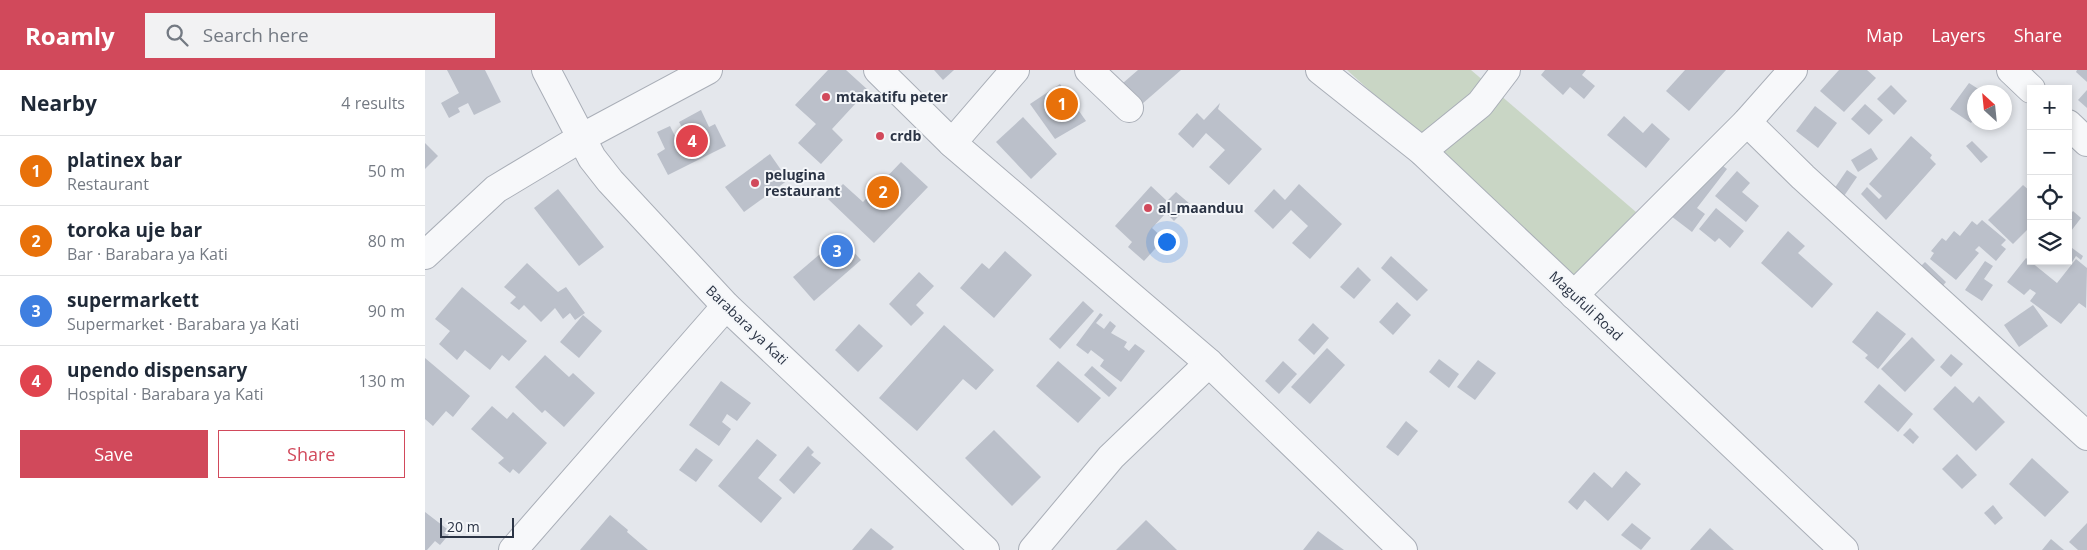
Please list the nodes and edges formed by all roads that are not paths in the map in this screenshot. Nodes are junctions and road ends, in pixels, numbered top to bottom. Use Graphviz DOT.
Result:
graph roads {
  1 [pos="546,70"];
  2 [pos="708,70"];
  3 [pos="878,70"];
  4 [pos="1015,70"];
  5 [pos="1089,70"];
  6 [pos="1320,70"];
  7 [pos="1506,70"];
  8 [pos="1793,70"];
  9 [pos="2011,70"];
  10 [pos="2027,85"];
  11 [pos="1129,108"];
  12 [pos="1747,122"];
  13 [pos="2072,128"];
  14 [pos="581,138"];
  15 [pos="2087,142"];
  16 [pos="952,143"];
  17 [pos="1422,151"];
  18 [pos="425,255"];
  19 [pos="1574,295"];
  20 [pos="726,306"];
  21 [pos="1209,363"];
  22 [pos="2087,436"];
  23 [pos="513,550"];
  24 [pos="985,550"];
  25 [pos="1033,550"];
  26 [pos="1403,550"];
  27 [pos="1844,550"];
  1 -- 14 [label="street, Barabara ya Kati"];
  2 -- 14 [label="street"];
  3 -- 16 [label="street"];
  4 -- 16 [label="street"];
  5 -- 11 [label="street"];
  6 -- 17 [label="street, Magufuli Road"];
  7 -- 17 [label="street"];
  8 -- 12 [label="street"];
  9 -- 10 [label="street"];
  12 -- 19 [label="street"];
  12 -- 22 [label="street"];
  13 -- 15 [label="street"];
  14 -- 18 [label="street"];
  14 -- 20 [label="street, Barabara ya Kati"];
  16 -- 21 [label="street"];
  17 -- 19 [label="street, Magufuli Road"];
  19 -- 27 [label="street, Magufuli Road"];
  20 -- 23 [label="street"];
  20 -- 24 [label="street, Barabara ya Kati"];
  21 -- 25 [label="street"];
  21 -- 26 [label="street"];
}
